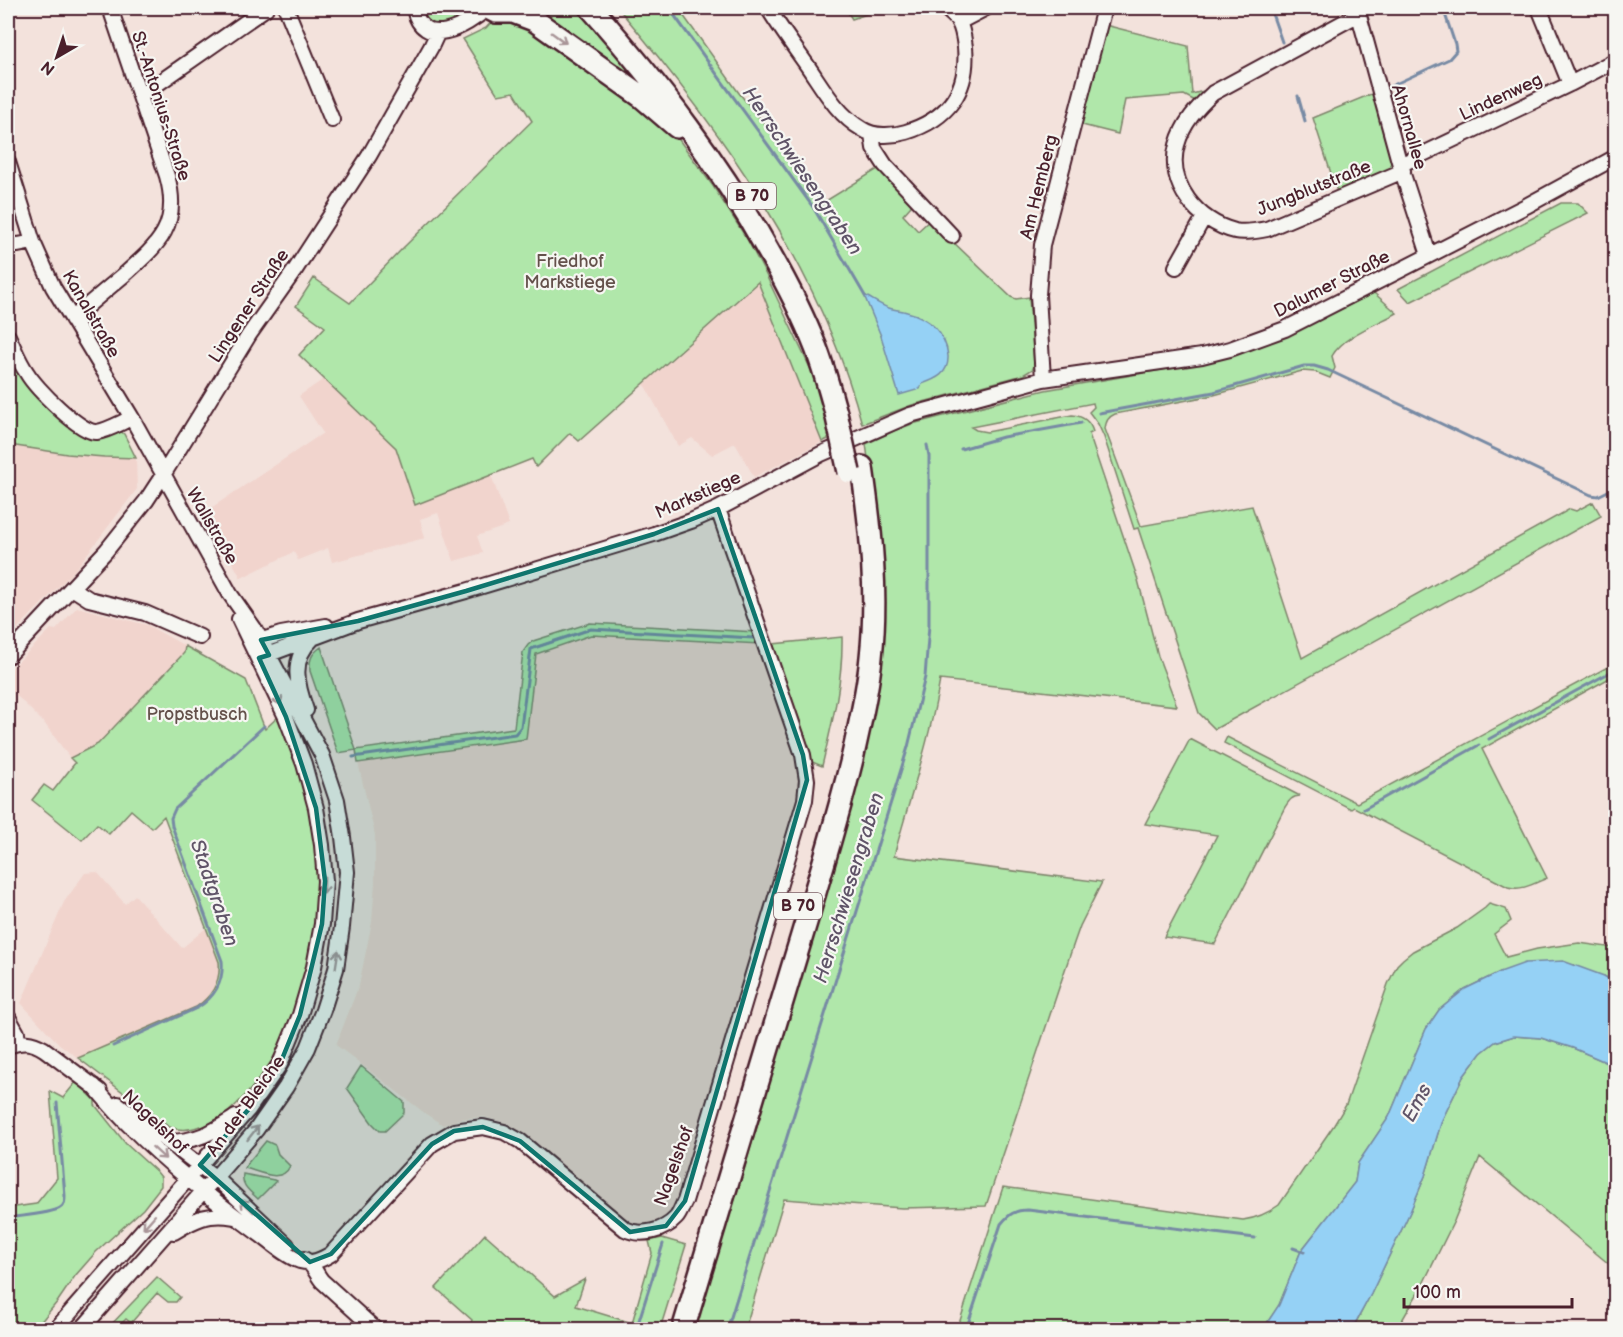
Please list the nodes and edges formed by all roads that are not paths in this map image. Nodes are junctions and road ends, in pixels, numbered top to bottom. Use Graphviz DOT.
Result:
graph roads {
  1 [pos="110,8"];
  2 [pos="266,8"];
  3 [pos="286,8"];
  4 [pos="414,8"];
  5 [pos="488,8"];
  6 [pos="591,8"];
  7 [pos="607,8"];
  8 [pos="768,8"];
  9 [pos="945,8"];
  10 [pos="986,8"];
  11 [pos="1104,8"];
  12 [pos="1539,8"];
  13 [pos="1358,11"];
  14 [pos="959,22"];
  15 [pos="438,32"];
  16 [pos="1616,60"];
  17 [pos="1570,84"];
  18 [pos="140,96"];
  19 [pos="332,120"];
  20 [pos="872,134"];
  21 [pos="1616,157"];
  22 [pos="8,162"];
  23 [pos="1402,168"];
  24 [pos="725,177"];
  25 [pos="1204,217"];
  26 [pos="952,236"];
  27 [pos="33,242"];
  28 [pos="8,244"];
  29 [pos="1429,255"];
  30 [pos="1176,267"];
  31 [pos="72,319"];
  32 [pos="8,336"];
  33 [pos="1043,379"];
  34 [pos="843,413"];
  35 [pos="132,418"];
  36 [pos="856,470"];
  37 [pos="163,476"];
  38 [pos="718,509"];
  39 [pos="72,588"];
  40 [pos="358,621"];
  41 [pos="315,636"];
  42 [pos="200,637"];
  43 [pos="257,642"];
  44 [pos="8,656"];
  45 [pos="264,656"];
  46 [pos="322,754"];
  47 [pos="8,1017"];
  48 [pos="13,1044"];
  49 [pos="94,1086"];
  50 [pos="248,1110"];
  51 [pos="170,1142"];
  52 [pos="200,1164"];
  53 [pos="188,1178"];
  54 [pos="216,1178"];
  55 [pos="203,1191"];
  56 [pos="235,1217"];
  57 [pos="164,1237"];
  58 [pos="310,1262"];
  59 [pos="55,1329"];
  60 [pos="81,1329"];
  61 [pos="376,1329"];
  62 [pos="670,1329"];
  63 [pos="683,1329"];
  1 -- 18 [label="street, St.-Antonius-Straße"];
  2 -- 18 [label="street"];
  3 -- 19 [label="street"];
  4 -- 15 [label="street"];
  5 -- 15 [label="street"];
  5 -- 24 [label="highway, one-way"];
  6 -- 24 [label="highway, B 70"];
  7 -- 34 [label="highway, B 70"];
  8 -- 20 [label="street"];
  9 -- 14 [label="street"];
  10 -- 14 [label="street"];
  11 -- 33 [label="street, Am Hemberg"];
  12 -- 17 [label="street"];
  13 -- 23 [label="street, Ahornallee"];
  13 -- 25 [label="street, Jungblutstraße"];
  14 -- 20 [label="street"];
  15 -- 37 [label="street, Lingener Straße"];
  16 -- 17 [label="street, Lindenweg"];
  17 -- 23 [label="street, Lindenweg"];
  18 -- 31 [label="street, St.-Antonius-Straße"];
  20 -- 26 [label="street"];
  21 -- 29 [label="street, Dalumer Straße"];
  22 -- 27 [label="street, Kanalstraße"];
  23 -- 25 [label="street, Jungblutstraße"];
  23 -- 29 [label="street, Ahornallee"];
  24 -- 34 [label="highway, B 70"];
  25 -- 30 [label="street"];
  27 -- 28 [label="street"];
  27 -- 31 [label="street, Kanalstraße"];
  29 -- 33 [label="street, Dalumer Straße"];
  31 -- 35 [label="street, Kanalstraße"];
  32 -- 35 [label="street"];
  33 -- 38 [label="street, Markstiege"];
  34 -- 36 [label="highway, B 70"];
  35 -- 37 [label="street, Kanalstraße"];
  36 -- 62 [label="highway, B 70"];
  36 -- 63 [label="highway, B 70"];
  37 -- 39 [label="street, Lingener Straße"];
  37 -- 43 [label="street, Wallstraße"];
  38 -- 40 [label="street, Markstiege"];
  38 -- 58 [label="street, Nagelshof"];
  39 -- 42 [label="street"];
  39 -- 44 [label="street, Lingener Straße"];
  40 -- 41 [label="street, Markstiege"];
  40 -- 43 [label="street, Markstiege"];
  41 -- 45 [label="street, Markstiege"];
  41 -- 46 [label="street"];
  43 -- 45 [label="street, An der Bleiche"];
  45 -- 46 [label="street, An der Bleiche"];
  45 -- 50 [label="street, An der Bleiche, one-way"];
  54 -- 46 [label="street, An der Bleiche, one-way"];
  47 -- 48 [label="street, Nagelshof"];
  48 -- 49 [label="street, Nagelshof"];
  49 -- 51 [label="street, Nagelshof"];
  49 -- 53 [label="street, Nagelshof, one-way"];
  50 -- 51 [label="street, An der Bleiche"];
  50 -- 52 [label="street, An der Bleiche"];
  51 -- 52 [label="street, Nagelshof"];
  52 -- 53 [label="street, An der Bleiche"];
  52 -- 54 [label="street, Nagelshof"];
  53 -- 55 [label="street, Nagelshof"];
  53 -- 59 [label="street, An der Bleiche, one-way"];
  54 -- 55 [label="street, An der Bleiche"];
  58 -- 54 [label="street, Nagelshof, one-way"];
  55 -- 56 [label="street, Nagelshof"];
  55 -- 57 [label="street, An der Bleiche"];
  56 -- 57 [label="street, An der Bleiche"];
  56 -- 58 [label="street, Nagelshof"];
  57 -- 60 [label="street, An der Bleiche"];
  58 -- 61 [label="street, Nagelshof"];
}
